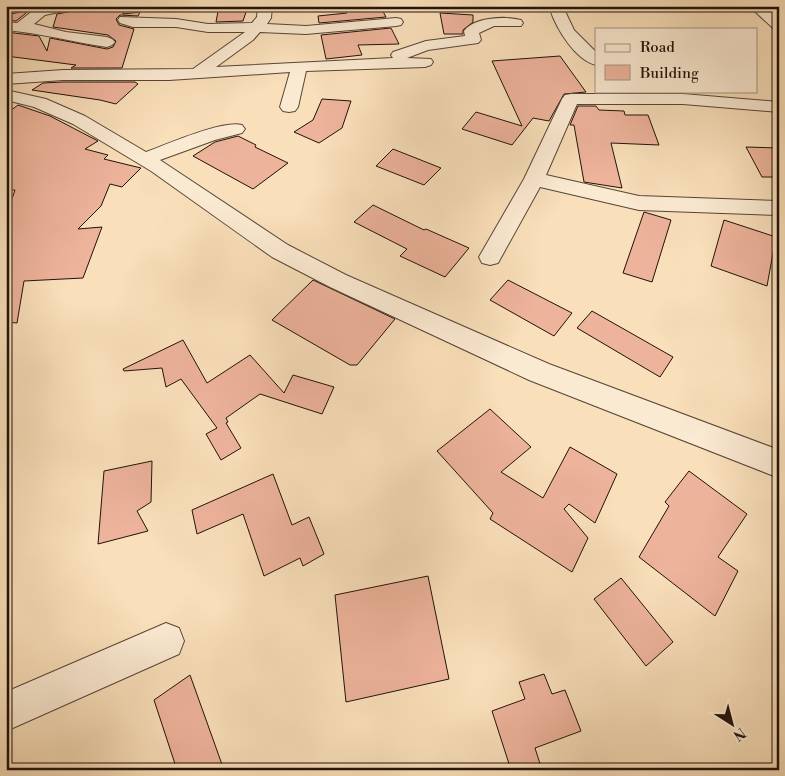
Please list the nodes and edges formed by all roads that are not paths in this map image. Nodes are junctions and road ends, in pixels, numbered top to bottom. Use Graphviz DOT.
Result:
graph roads {
  1 [pos="68,6"];
  2 [pos="265,6"];
  3 [pos="559,6"];
  4 [pos="756,6"];
  5 [pos="36,9"];
  6 [pos="125,20"];
  7 [pos="396,22"];
  8 [pos="516,23"];
  9 [pos="779,26"];
  10 [pos="14,27"];
  11 [pos="256,28"];
  12 [pos="107,42"];
  13 [pos="595,59"];
  14 [pos="425,62"];
  15 [pos="380,64"];
  16 [pos="299,68"];
  17 [pos="196,74"];
  18 [pos="6,79"];
  19 [pos="6,95"];
  20 [pos="289,106"];
  21 [pos="779,107"];
  22 [pos="236,129"];
  23 [pos="145,160"];
  24 [pos="534,178"];
  25 [pos="779,208"];
  26 [pos="490,257"];
  27 [pos="779,464"];
  28 [pos="166,641"];
  29 [pos="6,712"];
  1 -- 5 [label="street"];
  2 -- 11 [label="street"];
  3 -- 13 [label="street"];
  4 -- 9 [label="street"];
  5 -- 10 [label="street"];
  6 -- 11 [label="street"];
  7 -- 11 [label="street"];
  8 -- 15 [label="street"];
  10 -- 12 [label="street"];
  11 -- 17 [label="street"];
  14 -- 15 [label="street"];
  15 -- 16 [label="street"];
  16 -- 17 [label="street"];
  16 -- 20 [label="street"];
  17 -- 18 [label="street"];
  19 -- 23 [label="street"];
  21 -- 24 [label="street"];
  22 -- 23 [label="street"];
  23 -- 27 [label="street"];
  24 -- 25 [label="street"];
  24 -- 26 [label="street"];
  28 -- 29 [label="street"];
}
